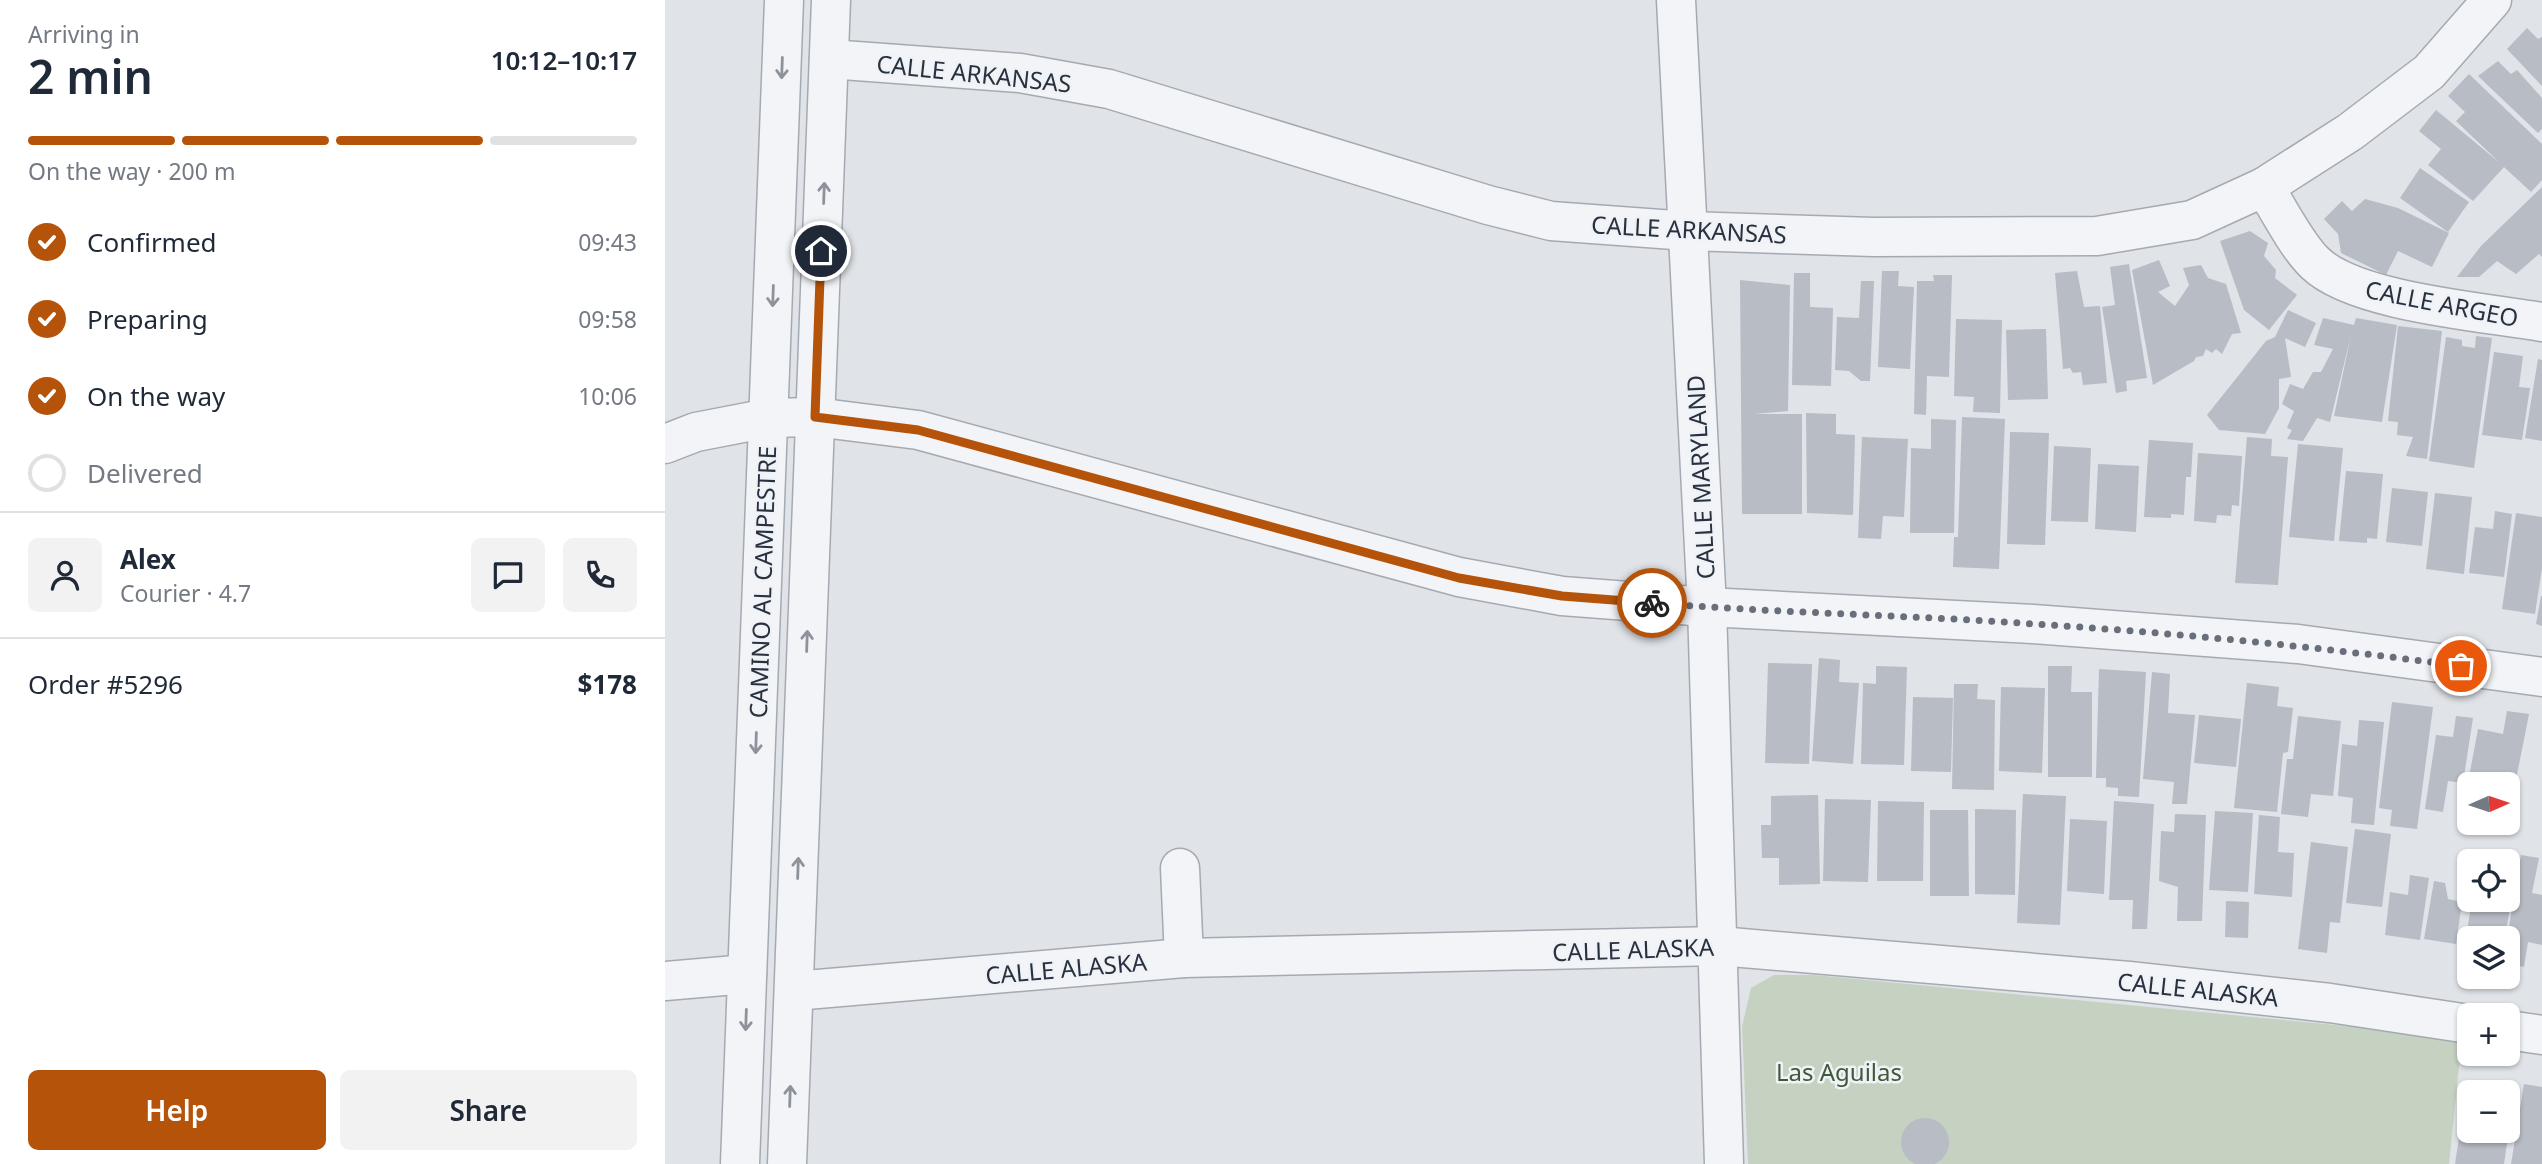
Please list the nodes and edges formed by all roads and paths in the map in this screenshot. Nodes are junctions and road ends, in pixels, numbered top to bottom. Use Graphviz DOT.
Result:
graph roads {
  1 [pos="784,0"];
  2 [pos="831,0"];
  3 [pos="1676,0"];
  4 [pos="2492,0"];
  5 [pos="829,59"];
  6 [pos="2264,187"];
  7 [pos="1688,232"];
  8 [pos="2542,322"];
  9 [pos="815,417"];
  10 [pos="768,418"];
  11 [pos="665,443"];
  12 [pos="1707,607"];
  13 [pos="2542,677"];
  14 [pos="1180,868"];
  15 [pos="1719,946"];
  16 [pos="1184,958"];
  17 [pos="747,974"];
  18 [pos="665,981"];
  19 [pos="794,990"];
  20 [pos="2457,1022"];
  21 [pos="2520,1032"];
  22 [pos="2542,1035"];
  23 [pos="740,1164"];
  24 [pos="787,1164"];
  25 [pos="1724,1164"];
  1 -- 10 [label="street, CAMINO AL CAMPESTRE, one-way"];
  2 -- 5 [label="street, CAMINO AL CAMPESTRE"];
  3 -- 7 [label="street, CALLE MARYLAND"];
  4 -- 6 [label="street, CALLE ARKANSAS"];
  5 -- 7 [label="street, CALLE ARKANSAS"];
  9 -- 5 [label="street, CAMINO AL CAMPESTRE, one-way"];
  6 -- 7 [label="street, CALLE ARKANSAS"];
  6 -- 8 [label="street, CALLE ARGEO"];
  7 -- 12 [label="street, CALLE MARYLAND"];
  9 -- 10 [label="street"];
  9 -- 12 [label="street"];
  19 -- 9 [label="street, CAMINO AL CAMPESTRE, one-way"];
  10 -- 11 [label="street"];
  10 -- 17 [label="street, CAMINO AL CAMPESTRE, one-way"];
  12 -- 13 [label="street"];
  12 -- 15 [label="street, CALLE MARYLAND"];
  14 -- 16 [label="street"];
  15 -- 16 [label="street, CALLE ALASKA"];
  15 -- 20 [label="street, CALLE ALASKA"];
  15 -- 25 [label="street, CALLE MARYLAND"];
  16 -- 19 [label="street, CALLE ALASKA"];
  17 -- 18 [label="street"];
  17 -- 23 [label="street, CAMINO AL CAMPESTRE, one-way"];
  24 -- 19 [label="street, CAMINO AL CAMPESTRE, one-way"];
  21 -- 22 [label="street"];
}
